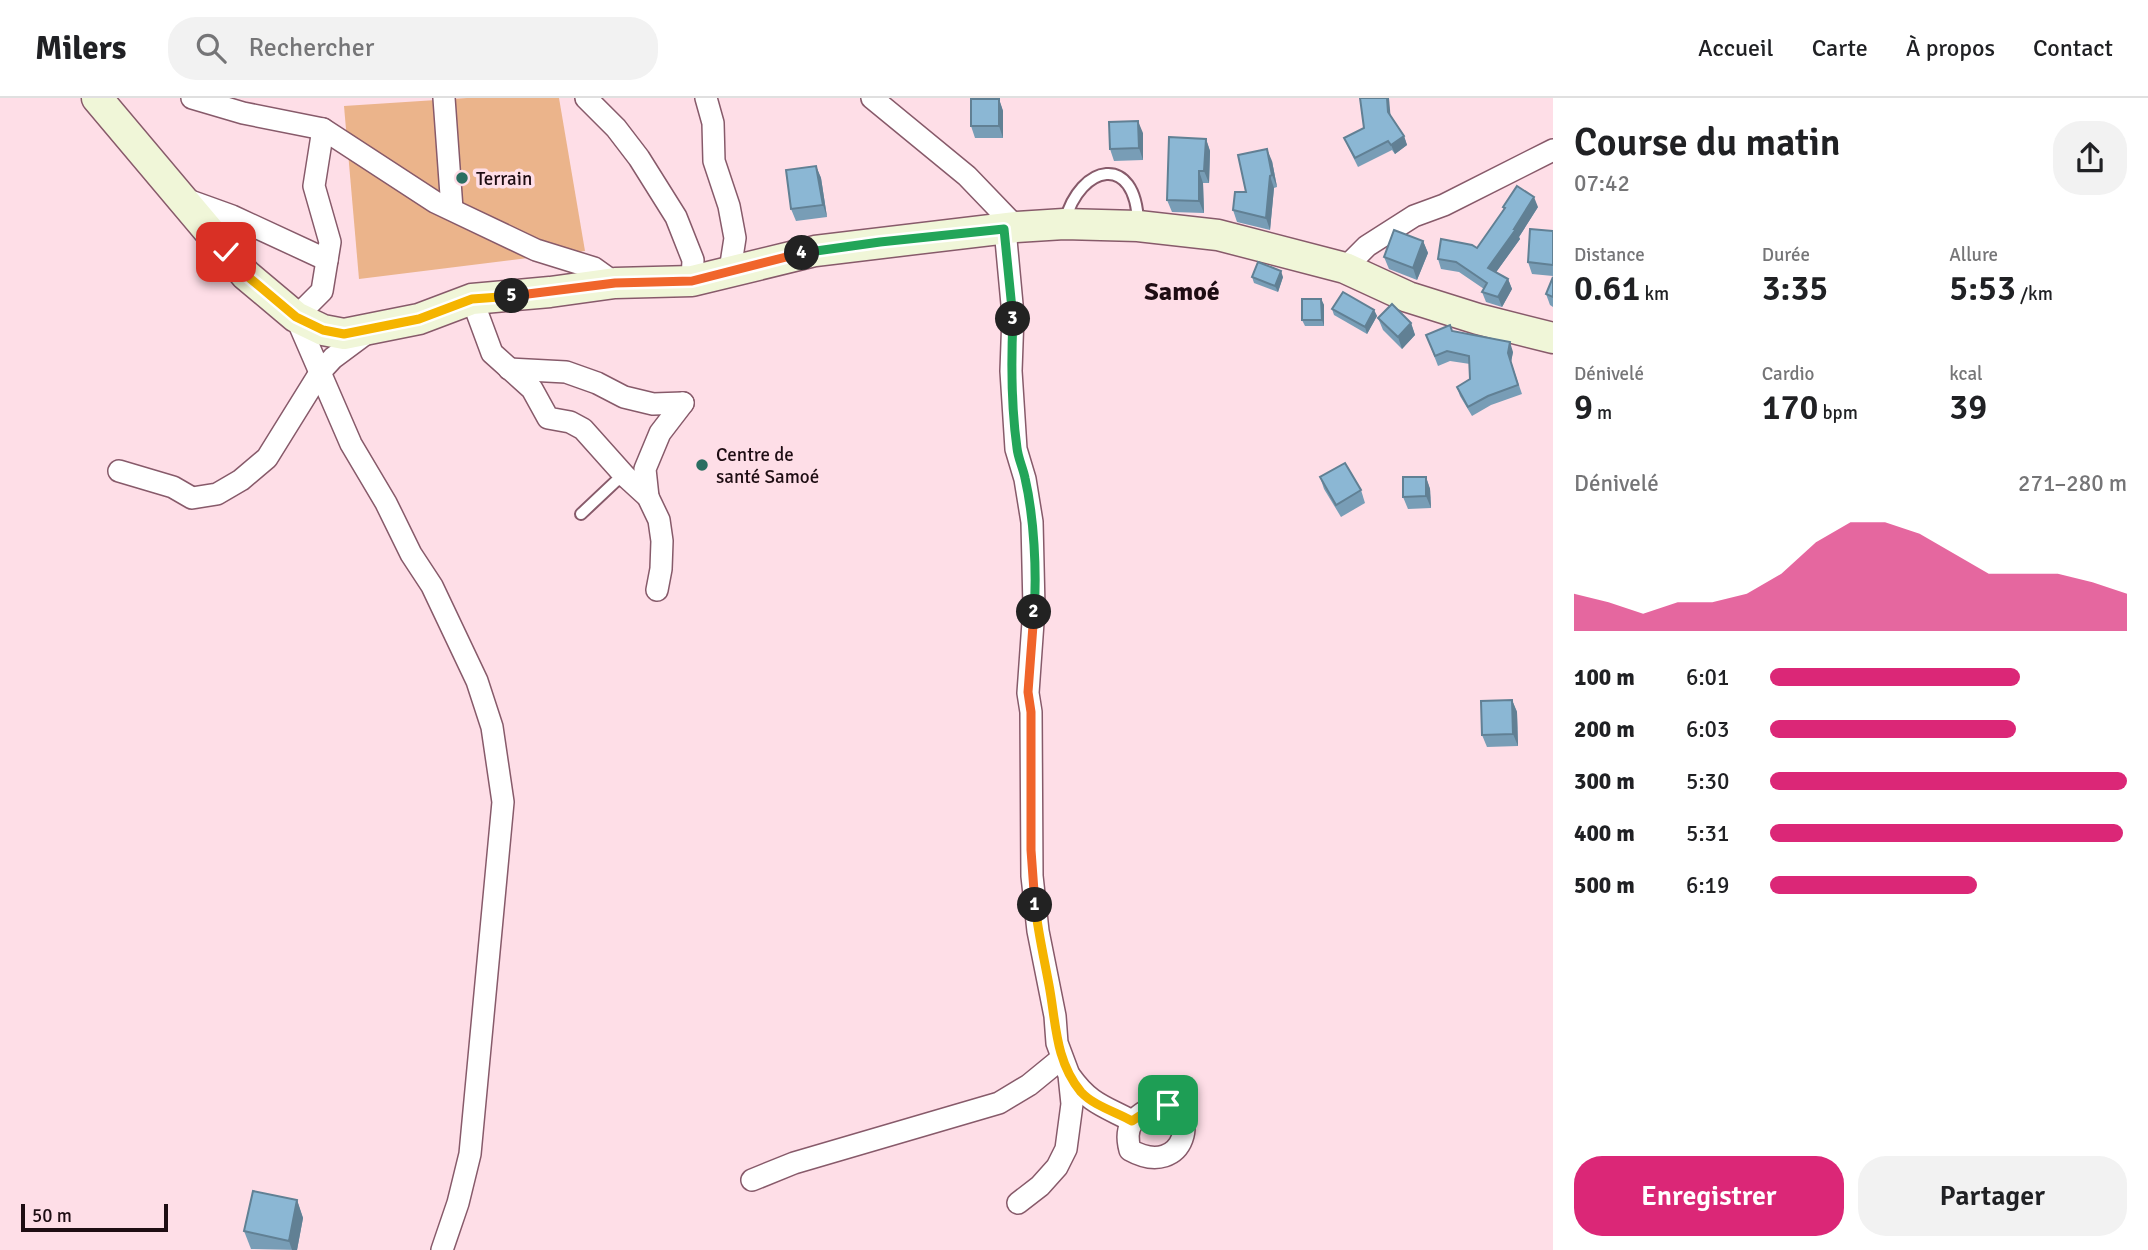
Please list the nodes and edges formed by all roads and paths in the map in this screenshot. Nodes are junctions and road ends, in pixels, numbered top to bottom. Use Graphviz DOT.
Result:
graph roads {
  1 [pos="98,98"];
  2 [pos="192,98"];
  3 [pos="444,98"];
  4 [pos="586,98"];
  5 [pos="706,98"];
  6 [pos="872,98"];
  7 [pos="323,130"];
  8 [pos="1553,150"];
  9 [pos="180,198"];
  10 [pos="452,209"];
  11 [pos="1064,224"];
  12 [pos="1139,226"];
  13 [pos="1010,228"];
  14 [pos="327,260"];
  15 [pos="1345,268"];
  16 [pos="730,270"];
  17 [pos="692,281"];
  18 [pos="615,283"];
  19 [pos="472,299"];
  20 [pos="296,317"];
  21 [pos="370,331"];
  22 [pos="1553,338"];
  23 [pos="509,369"];
  24 [pos="321,371"];
  25 [pos="118,471"];
  26 [pos="625,476"];
  27 [pos="648,497"];
  28 [pos="581,514"];
  29 [pos="657,590"];
  30 [pos="1066,1066"];
  31 [pos="1132,1121"];
  32 [pos="752,1180"];
  33 [pos="1017,1203"];
  34 [pos="442,1250"];
  1 -- 9 [label="main road"];
  2 -- 7 [label="street"];
  3 -- 10 [label="street"];
  4 -- 17 [label="street"];
  5 -- 16 [label="street"];
  6 -- 13 [label="street"];
  7 -- 10 [label="street"];
  7 -- 14 [label="street"];
  8 -- 15 [label="street"];
  9 -- 14 [label="street"];
  9 -- 20 [label="main road"];
  10 -- 18 [label="street"];
  11 -- 12 [label="main road"];
  11 -- 12 [label="lane"];
  11 -- 13 [label="main road"];
  12 -- 15 [label="main road"];
  13 -- 16 [label="main road"];
  13 -- 30 [label="street"];
  14 -- 20 [label="street"];
  15 -- 22 [label="main road"];
  16 -- 17 [label="main road"];
  17 -- 18 [label="main road"];
  18 -- 19 [label="main road"];
  19 -- 21 [label="main road"];
  19 -- 23 [label="street"];
  20 -- 21 [label="main road"];
  20 -- 24 [label="street"];
  21 -- 24 [label="street"];
  23 -- 26 [label="street"];
  23 -- 27 [label="street"];
  24 -- 25 [label="street"];
  24 -- 34 [label="street"];
  26 -- 27 [label="street"];
  26 -- 28 [label="lane"];
  27 -- 29 [label="street"];
  30 -- 31 [label="street"];
  30 -- 32 [label="street"];
  30 -- 33 [label="street"];
}
